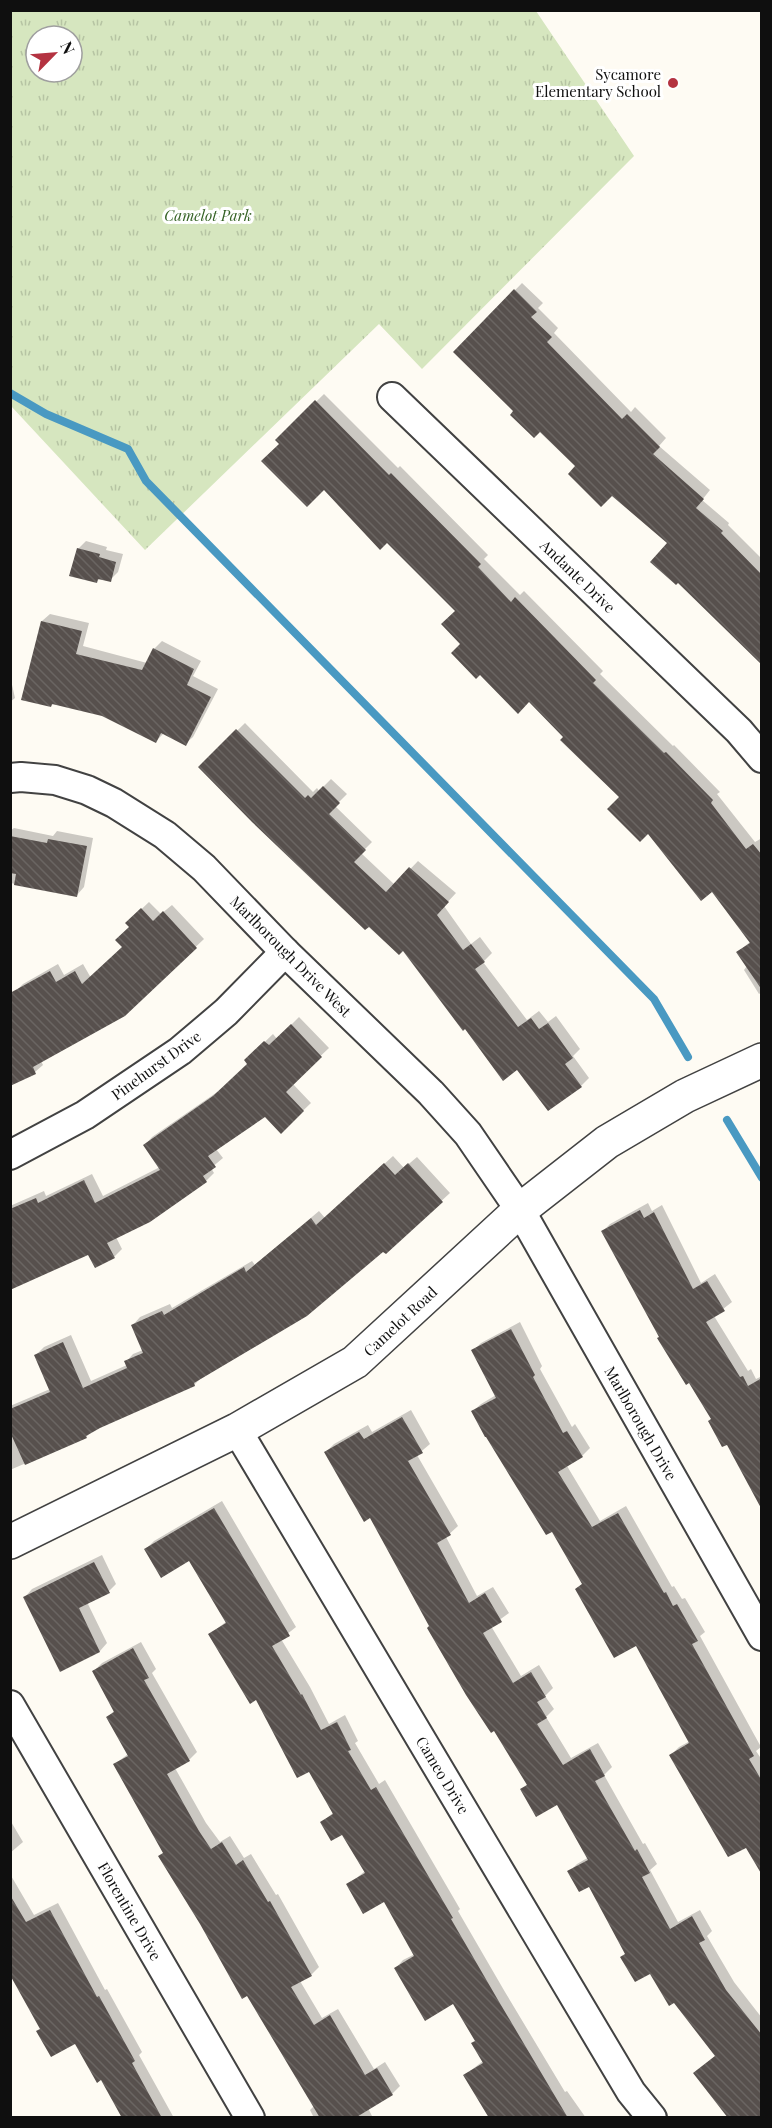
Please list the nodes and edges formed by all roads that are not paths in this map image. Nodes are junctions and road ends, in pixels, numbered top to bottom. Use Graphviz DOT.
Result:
graph roads {
  1 [pos="392,397"];
  2 [pos="762,758"];
  3 [pos="10,778"];
  4 [pos="285,952"];
  5 [pos="762,1060"];
  6 [pos="10,1155"];
  7 [pos="520,1210"];
  8 [pos="237,1430"];
  9 [pos="10,1542"];
  10 [pos="762,1636"];
  11 [pos="10,1705"];
  12 [pos="250,2118"];
  13 [pos="652,2118"];
  1 -- 2 [label="street, Andante Drive"];
  3 -- 4 [label="street, Marlborough Drive West"];
  4 -- 6 [label="street, Pinehurst Drive"];
  4 -- 7 [label="street, Marlborough Drive West"];
  5 -- 7 [label="street, Camelot Road"];
  7 -- 8 [label="street, Camelot Road"];
  7 -- 10 [label="street, Marlborough Drive"];
  8 -- 9 [label="street, Camelot Road"];
  8 -- 13 [label="street, Cameo Drive"];
  11 -- 12 [label="street, Florentine Drive"];
}
